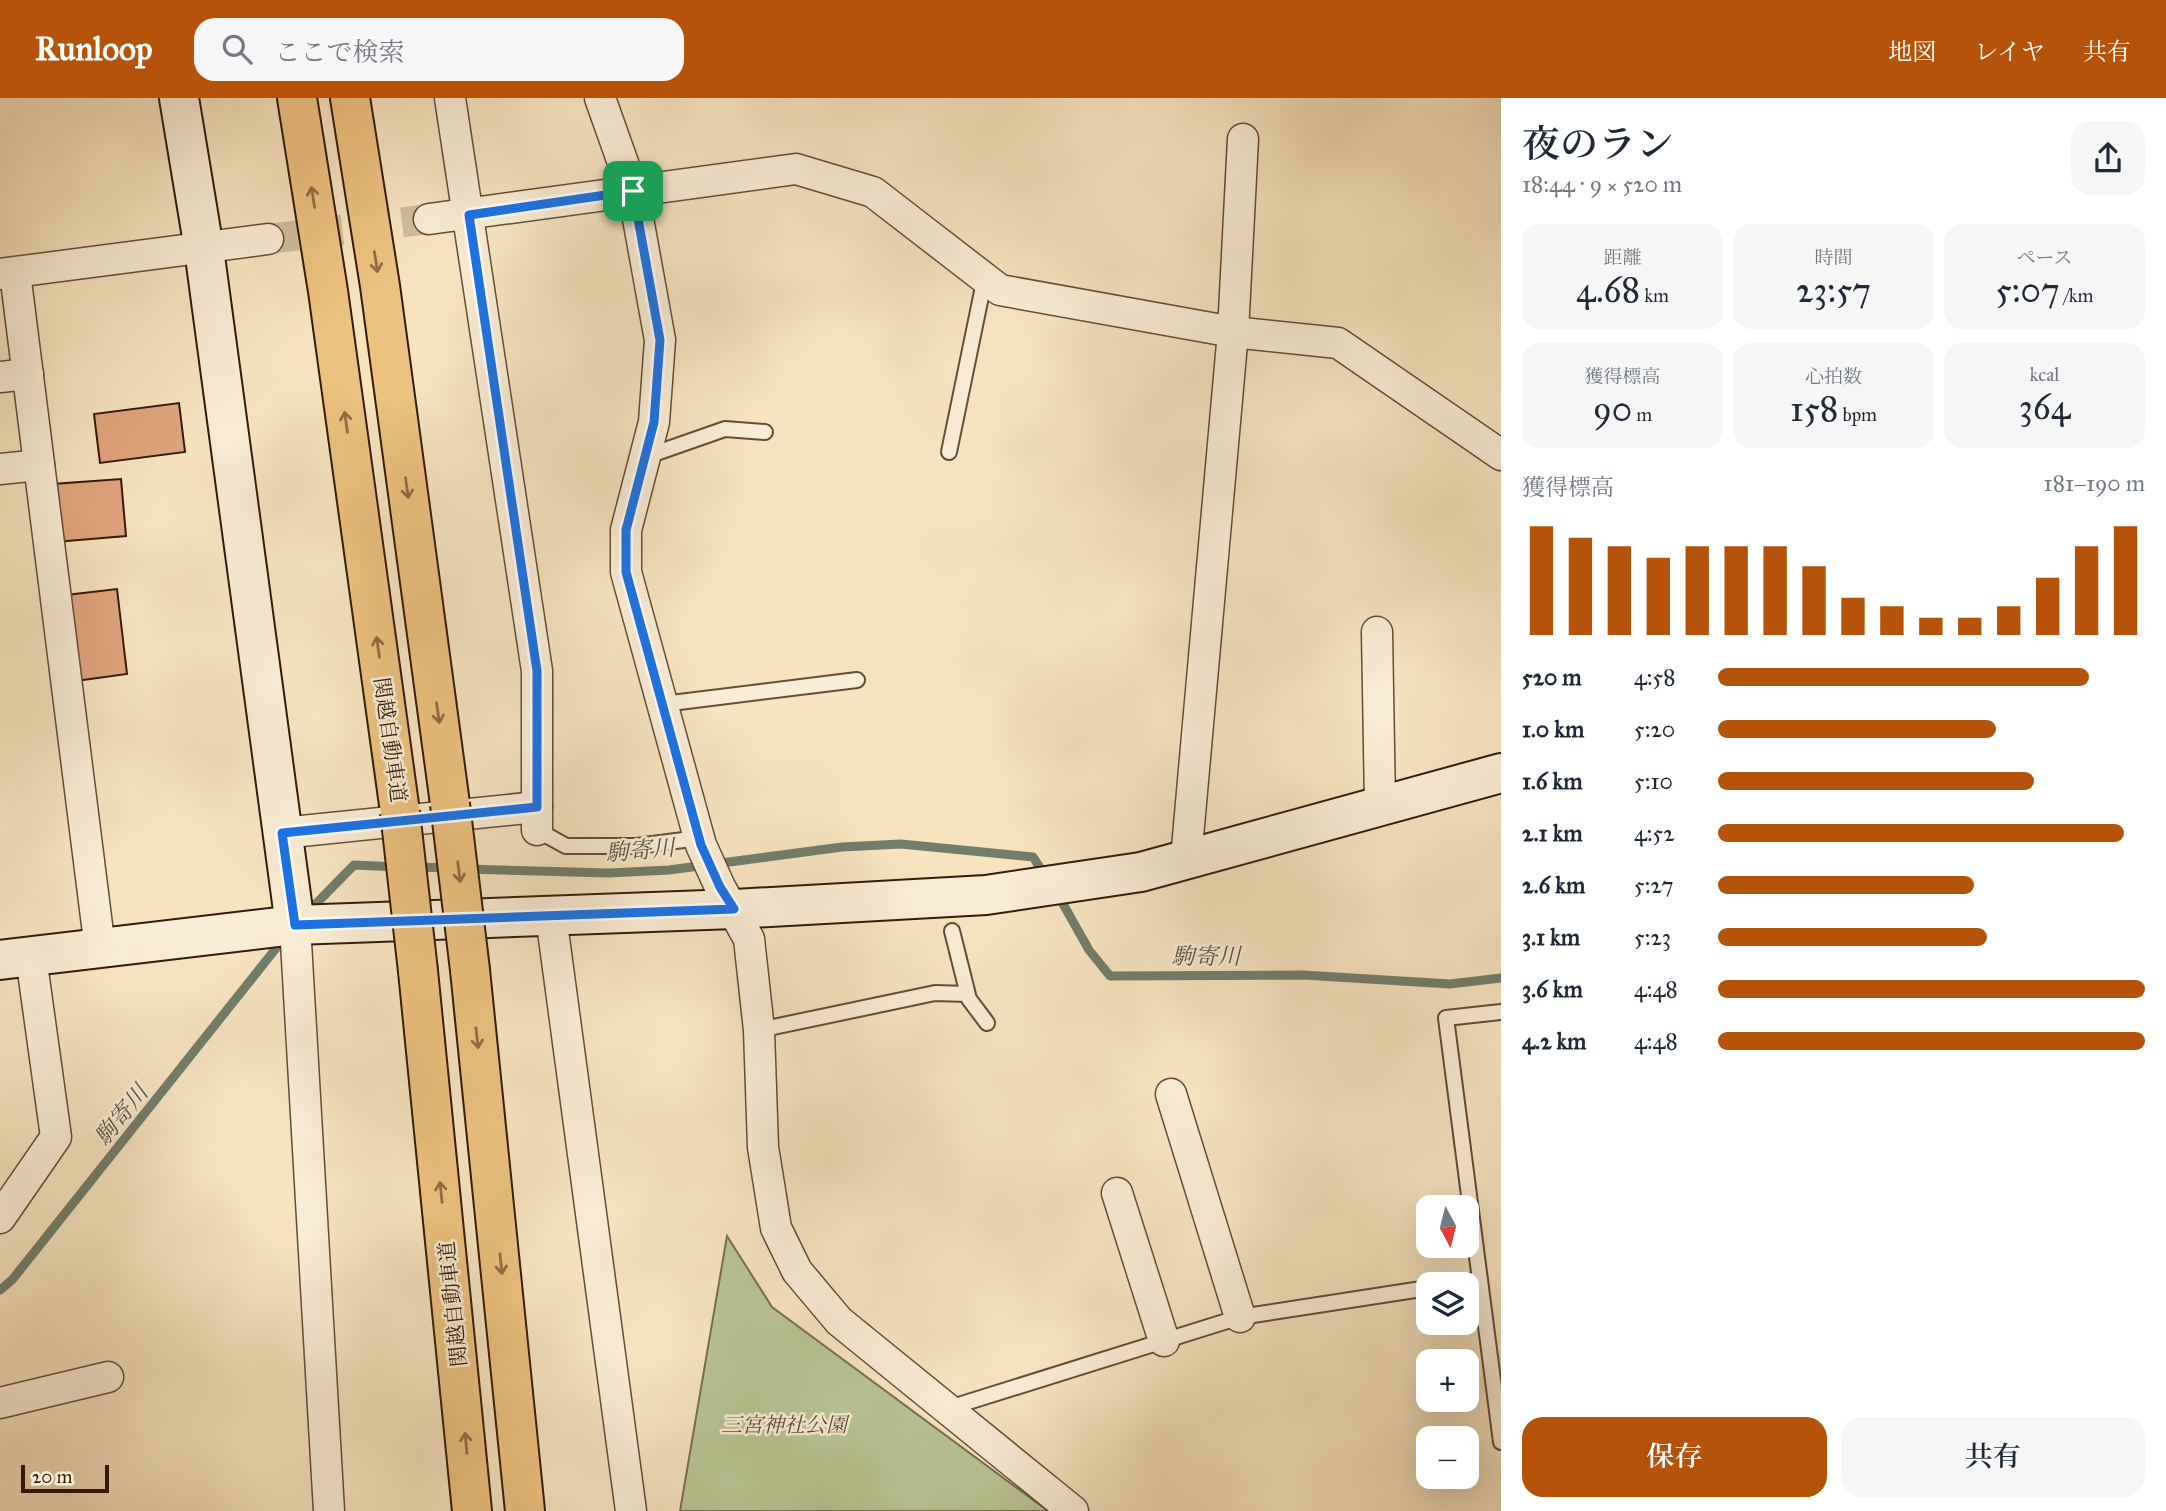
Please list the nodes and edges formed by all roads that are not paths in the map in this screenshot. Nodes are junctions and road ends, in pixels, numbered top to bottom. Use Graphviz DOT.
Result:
graph roads {
  1 [pos="179,98"];
  2 [pos="297,98"];
  3 [pos="350,98"];
  4 [pos="450,98"];
  5 [pos="600,98"];
  6 [pos="1243,139"];
  7 [pos="633,191"];
  8 [pos="469,215"];
  9 [pos="429,219"];
  10 [pos="268,239"];
  11 [pos="204,249"];
  12 [pos="8,273"];
  13 [pos="985,277"];
  14 [pos="1233,332"];
  15 [pos="14,376"];
  16 [pos="765,432"];
  17 [pos="949,452"];
  18 [pos="1501,455"];
  19 [pos="645,457"];
  20 [pos="39,465"];
  21 [pos="0,469"];
  22 [pos="1377,632"];
  23 [pos="856,680"];
  24 [pos="663,704"];
  25 [pos="1501,773"];
  26 [pos="1380,805"];
  27 [pos="537,819"];
  28 [pos="282,833"];
  29 [pos="700,841"];
  30 [pos="1186,859"];
  31 [pos="727,898"];
  32 [pos="551,916"];
  33 [pos="295,925"];
  34 [pos="952,931"];
  35 [pos="100,948"];
  36 [pos="16,958"];
  37 [pos="967,994"];
  38 [pos="1501,1012"];
  39 [pos="987,1023"];
  40 [pos="759,1030"];
  41 [pos="1171,1094"];
  42 [pos="1117,1193"];
  43 [pos="0,1218"];
  44 [pos="1480,1280"];
  45 [pos="1416,1290"];
  46 [pos="1240,1317"];
  47 [pos="1164,1341"];
  48 [pos="108,1377"];
  49 [pos="0,1403"];
  50 [pos="949,1408"];
  51 [pos="1501,1442"];
  52 [pos="329,1511"];
  53 [pos="472,1511"];
  54 [pos="525,1511"];
  55 [pos="631,1511"];
  56 [pos="1073,1511"];
  1 -- 11 [label="street"];
  53 -- 2 [label="highway, 関越自動車道, one-way, bridge"];
  3 -- 54 [label="highway, one-way, bridge"];
  4 -- 8 [label="street"];
  5 -- 7 [label="street"];
  6 -- 14 [label="street"];
  7 -- 8 [label="street"];
  7 -- 13 [label="street"];
  7 -- 19 [label="street"];
  8 -- 9 [label="street"];
  8 -- 27 [label="street"];
  10 -- 11 [label="street"];
  11 -- 12 [label="street"];
  11 -- 28 [label="street"];
  12 -- 15 [label="street"];
  13 -- 14 [label="street"];
  13 -- 17 [label="lane"];
  14 -- 18 [label="street"];
  14 -- 30 [label="street"];
  15 -- 20 [label="street"];
  16 -- 19 [label="lane"];
  19 -- 24 [label="street"];
  20 -- 21 [label="street"];
  20 -- 35 [label="street"];
  22 -- 26 [label="street"];
  23 -- 24 [label="lane"];
  24 -- 29 [label="street"];
  25 -- 26 [label="street"];
  26 -- 30 [label="street"];
  27 -- 28 [label="street"];
  27 -- 29 [label="lane"];
  28 -- 33 [label="street"];
  29 -- 31 [label="street"];
  30 -- 31 [label="street"];
  31 -- 32 [label="street"];
  31 -- 40 [label="street"];
  32 -- 33 [label="street"];
  32 -- 55 [label="street"];
  33 -- 35 [label="street"];
  33 -- 52 [label="street"];
  34 -- 37 [label="lane"];
  35 -- 36 [label="street"];
  36 -- 43 [label="street"];
  37 -- 39 [label="lane"];
  37 -- 40 [label="lane"];
  38 -- 44 [label="lane"];
  40 -- 50 [label="street"];
  41 -- 46 [label="street"];
  42 -- 47 [label="street"];
  44 -- 51 [label="lane"];
  45 -- 46 [label="lane"];
  46 -- 47 [label="lane"];
  47 -- 50 [label="lane"];
  48 -- 49 [label="street"];
  50 -- 56 [label="street"];
}
